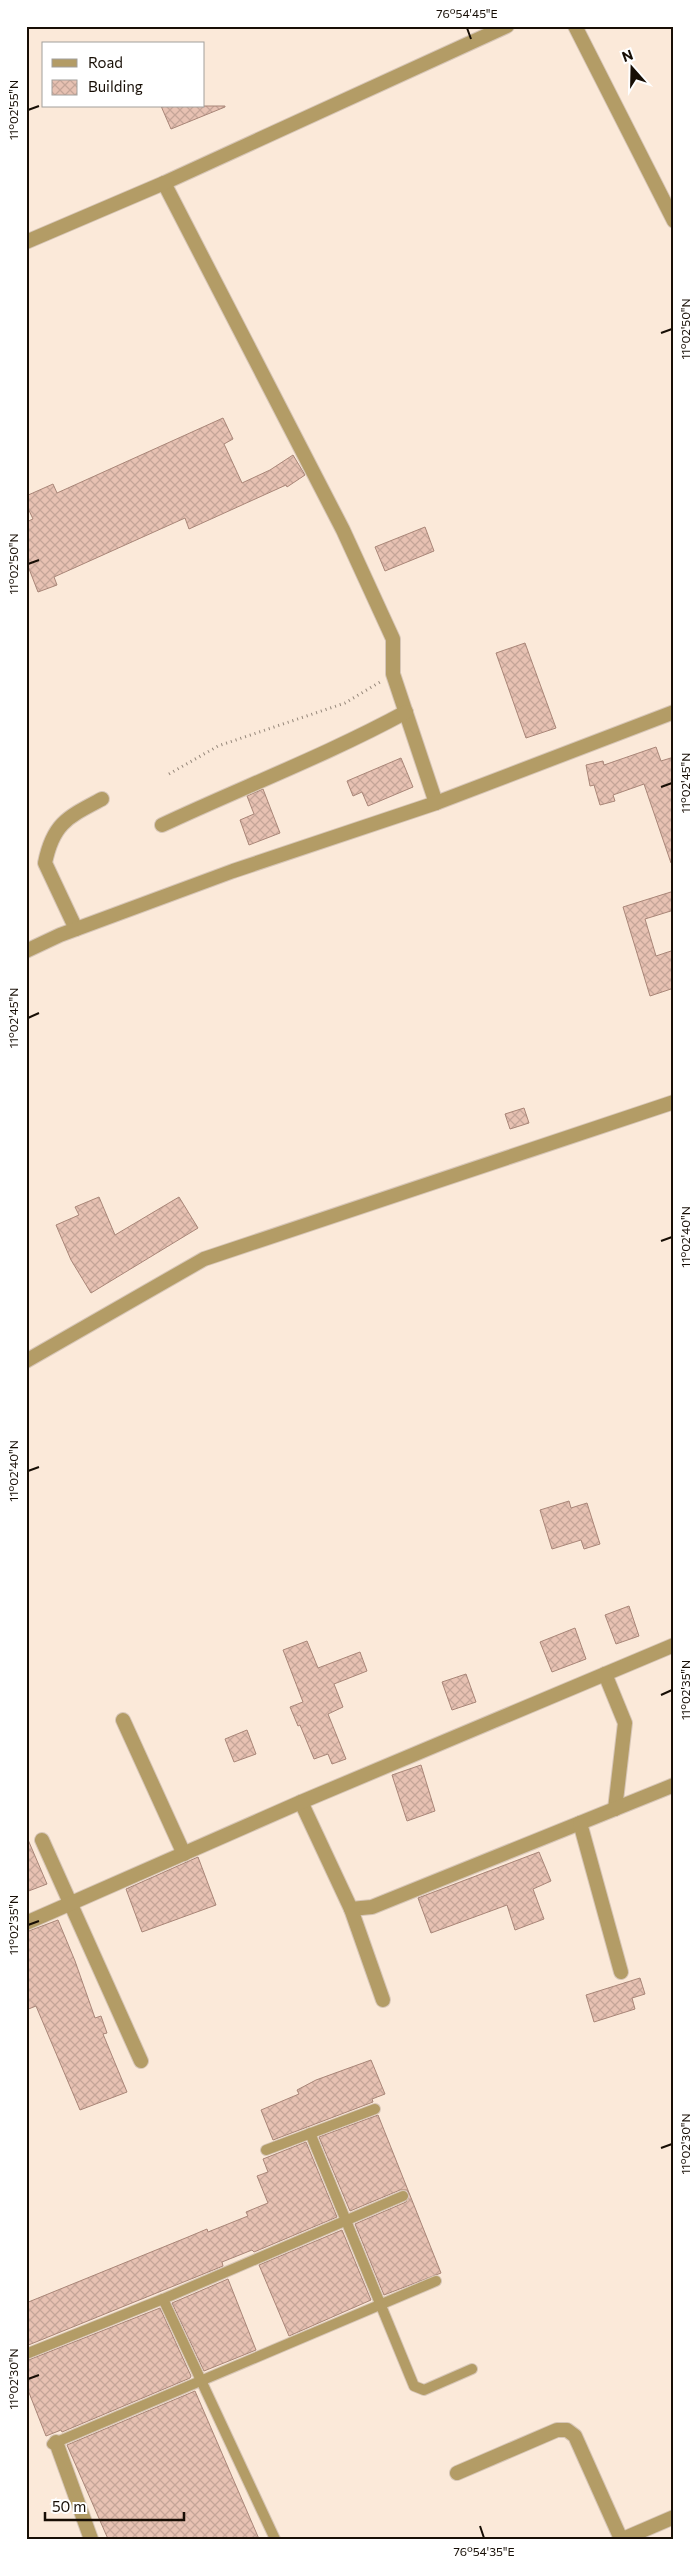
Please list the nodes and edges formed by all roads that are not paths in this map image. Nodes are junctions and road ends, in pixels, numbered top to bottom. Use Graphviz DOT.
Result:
graph roads {
  1 [pos="507,26"];
  2 [pos="576,26"];
  3 [pos="164,183"];
  4 [pos="674,221"];
  5 [pos="26,242"];
  6 [pos="406,712"];
  7 [pos="674,712"];
  8 [pos="102,799"];
  9 [pos="436,803"];
  10 [pos="162,825"];
  11 [pos="76,929"];
  12 [pos="26,951"];
  13 [pos="674,1102"];
  14 [pos="26,1361"];
  15 [pos="674,1645"];
  16 [pos="605,1674"];
  17 [pos="123,1720"];
  18 [pos="674,1785"];
  19 [pos="301,1802"];
  20 [pos="615,1809"];
  21 [pos="580,1823"];
  22 [pos="42,1840"];
  23 [pos="184,1854"];
  24 [pos="71,1903"];
  25 [pos="351,1909"];
  26 [pos="26,1923"];
  27 [pos="621,1972"];
  28 [pos="383,2000"];
  29 [pos="141,2060"];
  30 [pos="375,2109"];
  31 [pos="310,2133"];
  32 [pos="266,2150"];
  33 [pos="403,2196"];
  34 [pos="347,2220"];
  35 [pos="436,2281"];
  36 [pos="163,2299"];
  37 [pos="381,2304"];
  38 [pos="26,2354"];
  39 [pos="472,2369"];
  40 [pos="200,2381"];
  41 [pos="54,2443"];
  42 [pos="457,2473"];
  43 [pos="674,2518"];
  44 [pos="92,2539"];
  45 [pos="275,2539"];
  46 [pos="622,2539"];
  1 -- 3 [label="street"];
  2 -- 4 [label="street"];
  3 -- 5 [label="street"];
  3 -- 6 [label="street"];
  6 -- 9 [label="street"];
  6 -- 10 [label="street"];
  7 -- 9 [label="street"];
  8 -- 11 [label="street"];
  9 -- 11 [label="street"];
  11 -- 12 [label="street"];
  13 -- 14 [label="street"];
  15 -- 16 [label="street"];
  16 -- 19 [label="street"];
  16 -- 20 [label="street"];
  17 -- 23 [label="street"];
  18 -- 20 [label="street"];
  19 -- 23 [label="street"];
  19 -- 25 [label="street"];
  20 -- 21 [label="street"];
  21 -- 25 [label="street"];
  21 -- 27 [label="street"];
  22 -- 24 [label="street"];
  23 -- 24 [label="street"];
  24 -- 26 [label="street"];
  24 -- 29 [label="street"];
  25 -- 28 [label="street"];
  30 -- 31 [label="lane"];
  31 -- 32 [label="lane"];
  31 -- 34 [label="lane"];
  33 -- 34 [label="lane"];
  34 -- 36 [label="lane"];
  34 -- 37 [label="lane"];
  35 -- 37 [label="lane"];
  36 -- 38 [label="lane"];
  36 -- 40 [label="lane"];
  37 -- 39 [label="lane"];
  37 -- 40 [label="lane"];
  40 -- 41 [label="lane"];
  40 -- 45 [label="lane"];
  41 -- 44 [label="street"];
  42 -- 46 [label="street"];
  43 -- 46 [label="street"];
}
